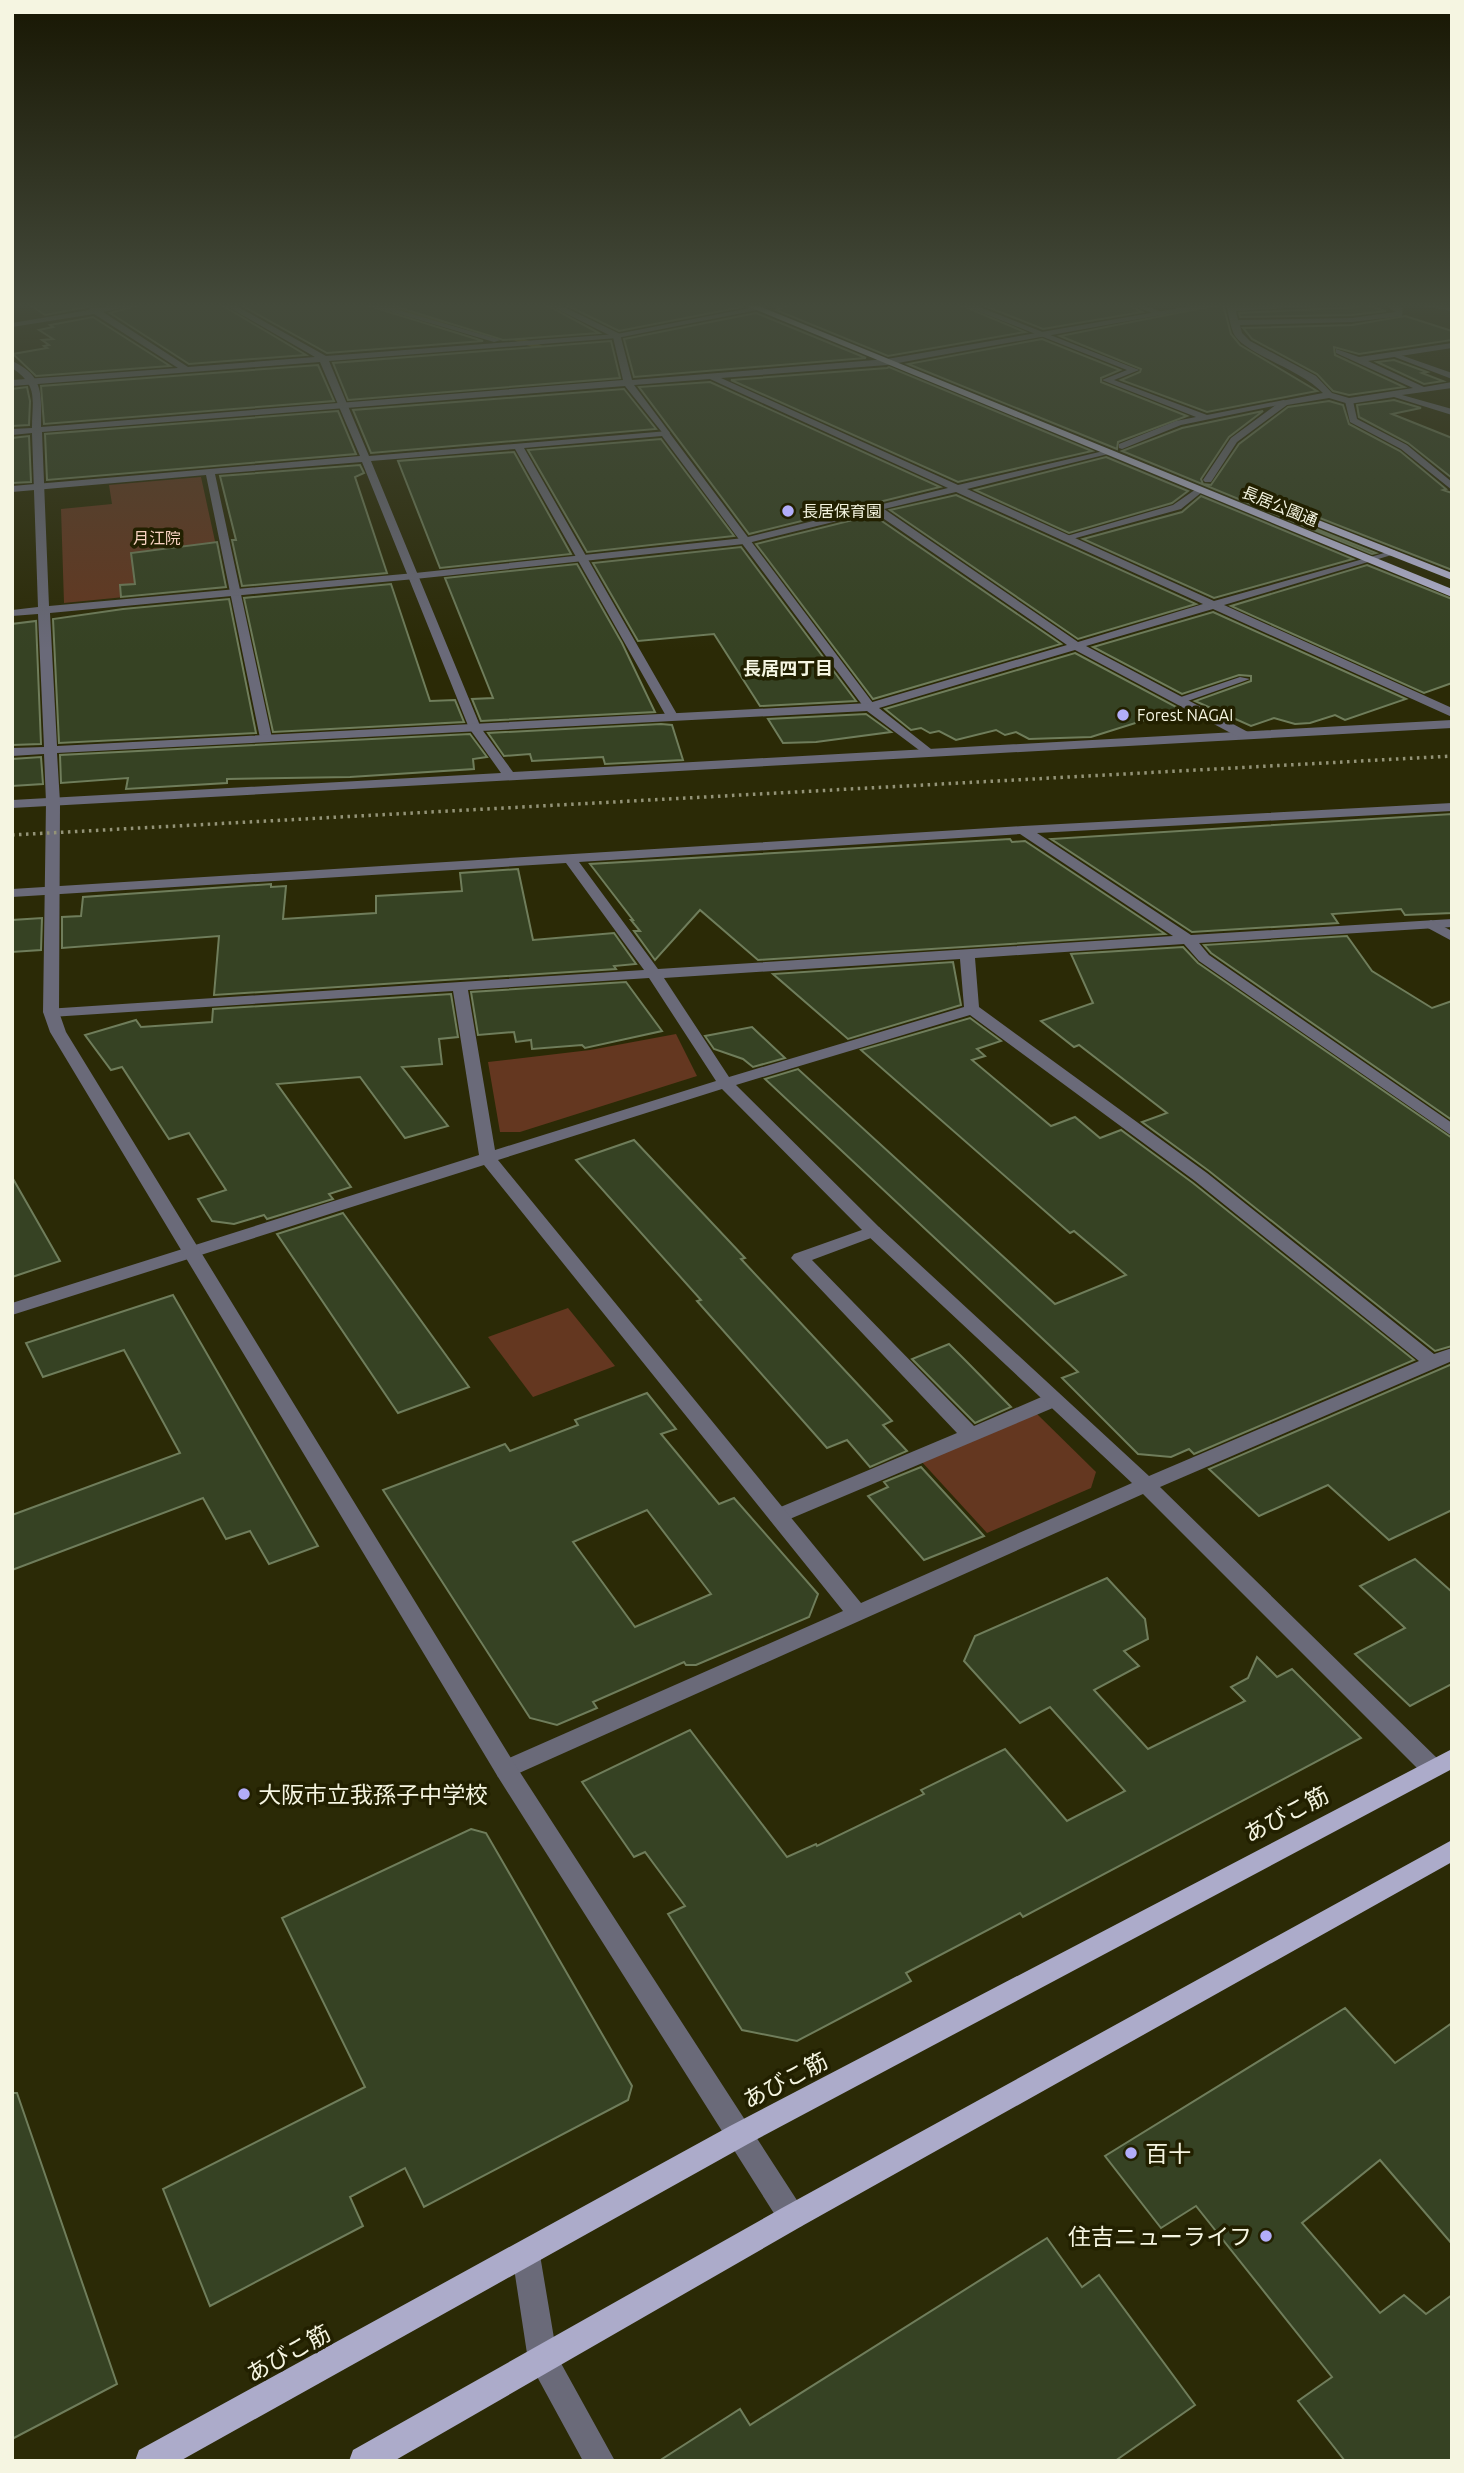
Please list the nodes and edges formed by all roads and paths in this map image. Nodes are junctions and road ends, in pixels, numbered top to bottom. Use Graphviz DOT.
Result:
graph roads {
  1 [pos="36,419"];
  2 [pos="167,419"];
  3 [pos="349,419"];
  4 [pos="655,419"];
  5 [pos="806,419"];
  6 [pos="1026,419"];
  7 [pos="1055,419"];
  8 [pos="1194,419"];
  9 [pos="1262,419"];
  10 [pos="1353,419"];
  11 [pos="36,430"];
  12 [pos="12,432"];
  13 [pos="665,433"];
  14 [pos="518,446"];
  15 [pos="1122,446"];
  16 [pos="1105,452"];
  17 [pos="364,459"];
  18 [pos="210,472"];
  19 [pos="1208,480"];
  20 [pos="1221,485"];
  21 [pos="38,487"];
  22 [pos="1452,487"];
  23 [pos="12,489"];
  24 [pos="958,489"];
  25 [pos="1199,490"];
  26 [pos="1259,500"];
  27 [pos="877,509"];
  28 [pos="1065,538"];
  29 [pos="744,541"];
  30 [pos="1391,552"];
  31 [pos="582,559"];
  32 [pos="1369,559"];
  33 [pos="415,576"];
  34 [pos="1452,577"];
  35 [pos="236,592"];
  36 [pos="1452,593"];
  37 [pos="1212,606"];
  38 [pos="44,609"];
  39 [pos="12,613"];
  40 [pos="1078,647"];
  41 [pos="1244,678"];
  42 [pos="1178,700"];
  43 [pos="870,708"];
  44 [pos="1452,713"];
  45 [pos="672,716"];
  46 [pos="1452,724"];
  47 [pos="475,728"];
  48 [pos="1244,735"];
  49 [pos="265,738"];
  50 [pos="52,750"];
  51 [pos="12,752"];
  52 [pos="927,752"];
  53 [pos="510,777"];
  54 [pos="53,802"];
  55 [pos="12,804"];
  56 [pos="1452,807"];
  57 [pos="1023,830"];
  58 [pos="570,859"];
  59 [pos="52,891"];
  60 [pos="12,893"];
  61 [pos="1452,923"];
  62 [pos="1431,925"];
  63 [pos="1452,937"];
  64 [pos="1188,940"];
  65 [pos="967,954"];
  66 [pos="654,974"];
  67 [pos="460,986"];
  68 [pos="972,1009"];
  69 [pos="51,1012"];
  70 [pos="725,1083"];
  71 [pos="1452,1131"];
  72 [pos="488,1159"];
  73 [pos="873,1231"];
  74 [pos="193,1252"];
  75 [pos="12,1309"];
  76 [pos="1442,1358"];
  77 [pos="1053,1400"];
  78 [pos="971,1435"];
  79 [pos="1146,1485"];
  80 [pos="778,1516"];
  81 [pos="858,1614"];
  82 [pos="1442,1763"];
  83 [pos="506,1770"];
  84 [pos="1452,1850"];
  85 [pos="739,2135"];
  86 [pos="792,2217"];
  87 [pos="526,2255"];
  88 [pos="543,2360"];
  89 [pos="150,2461"];
  90 [pos="364,2461"];
  91 [pos="600,2461"];
  1 -- 11 [label="street"];
  2 -- 11 [label="street"];
  3 -- 17 [label="street"];
  4 -- 13 [label="street"];
  5 -- 24 [label="street"];
  6 -- 16 [label="highway, 長居公園通"];
  7 -- 15 [label="highway, 長居公園通"];
  8 -- 15 [label="street"];
  9 -- 19 [label="street"];
  10 -- 22 [label="street"];
  11 -- 12 [label="street"];
  11 -- 21 [label="street"];
  13 -- 14 [label="street"];
  13 -- 29 [label="street"];
  14 -- 17 [label="street"];
  14 -- 31 [label="street"];
  15 -- 19 [label="highway, 長居公園通"];
  16 -- 24 [label="street"];
  16 -- 25 [label="highway, 長居公園通"];
  17 -- 18 [label="street"];
  17 -- 33 [label="street"];
  18 -- 21 [label="street"];
  18 -- 35 [label="street"];
  19 -- 20 [label="highway, 長居公園通"];
  21 -- 23 [label="street"];
  21 -- 38 [label="street"];
  24 -- 27 [label="street"];
  24 -- 28 [label="street"];
  25 -- 28 [label="street"];
  25 -- 32 [label="highway, 長居公園通"];
  26 -- 30 [label="highway, 長居公園通"];
  27 -- 29 [label="street"];
  27 -- 40 [label="street"];
  28 -- 37 [label="street"];
  29 -- 31 [label="street"];
  29 -- 43 [label="street"];
  30 -- 32 [label="street"];
  30 -- 34 [label="highway, 長居公園通"];
  31 -- 33 [label="street"];
  31 -- 45 [label="street"];
  32 -- 36 [label="highway, 長居公園通"];
  32 -- 37 [label="street"];
  33 -- 35 [label="street"];
  33 -- 47 [label="street"];
  35 -- 38 [label="street"];
  35 -- 49 [label="street"];
  37 -- 40 [label="street"];
  37 -- 44 [label="street"];
  38 -- 39 [label="street"];
  38 -- 50 [label="street"];
  40 -- 42 [label="street"];
  40 -- 43 [label="street"];
  41 -- 42 [label="street"];
  42 -- 48 [label="street"];
  43 -- 45 [label="street"];
  43 -- 52 [label="street"];
  45 -- 47 [label="street"];
  46 -- 48 [label="street"];
  47 -- 49 [label="street"];
  47 -- 53 [label="street"];
  48 -- 52 [label="street"];
  49 -- 50 [label="street"];
  50 -- 51 [label="street"];
  50 -- 54 [label="street"];
  52 -- 53 [label="street"];
  53 -- 54 [label="street"];
  54 -- 55 [label="street"];
  54 -- 59 [label="street"];
  56 -- 57 [label="street"];
  57 -- 58 [label="street"];
  57 -- 64 [label="street"];
  58 -- 59 [label="street"];
  58 -- 66 [label="street"];
  59 -- 60 [label="street"];
  59 -- 69 [label="street"];
  61 -- 62 [label="street"];
  62 -- 63 [label="street"];
  62 -- 64 [label="street"];
  64 -- 65 [label="street"];
  64 -- 71 [label="street"];
  65 -- 66 [label="street"];
  65 -- 68 [label="street"];
  66 -- 67 [label="street"];
  66 -- 70 [label="street"];
  67 -- 69 [label="street"];
  67 -- 72 [label="street"];
  68 -- 70 [label="street"];
  68 -- 76 [label="street"];
  69 -- 74 [label="street"];
  70 -- 72 [label="street"];
  70 -- 73 [label="street"];
  72 -- 74 [label="street"];
  72 -- 80 [label="street"];
  73 -- 77 [label="street"];
  73 -- 78 [label="street"];
  74 -- 75 [label="street"];
  74 -- 83 [label="street"];
  76 -- 79 [label="street"];
  77 -- 78 [label="street"];
  77 -- 79 [label="street"];
  78 -- 80 [label="street"];
  79 -- 81 [label="street"];
  79 -- 82 [label="street"];
  80 -- 81 [label="street"];
  81 -- 83 [label="street"];
  82 -- 85 [label="main road, あびこ筋"];
  83 -- 85 [label="street"];
  84 -- 86 [label="main road"];
  85 -- 86 [label="street"];
  85 -- 87 [label="main road, あびこ筋"];
  86 -- 88 [label="main road"];
  87 -- 88 [label="street"];
  87 -- 89 [label="main road, あびこ筋"];
  88 -- 90 [label="main road"];
  88 -- 91 [label="street"];
}
